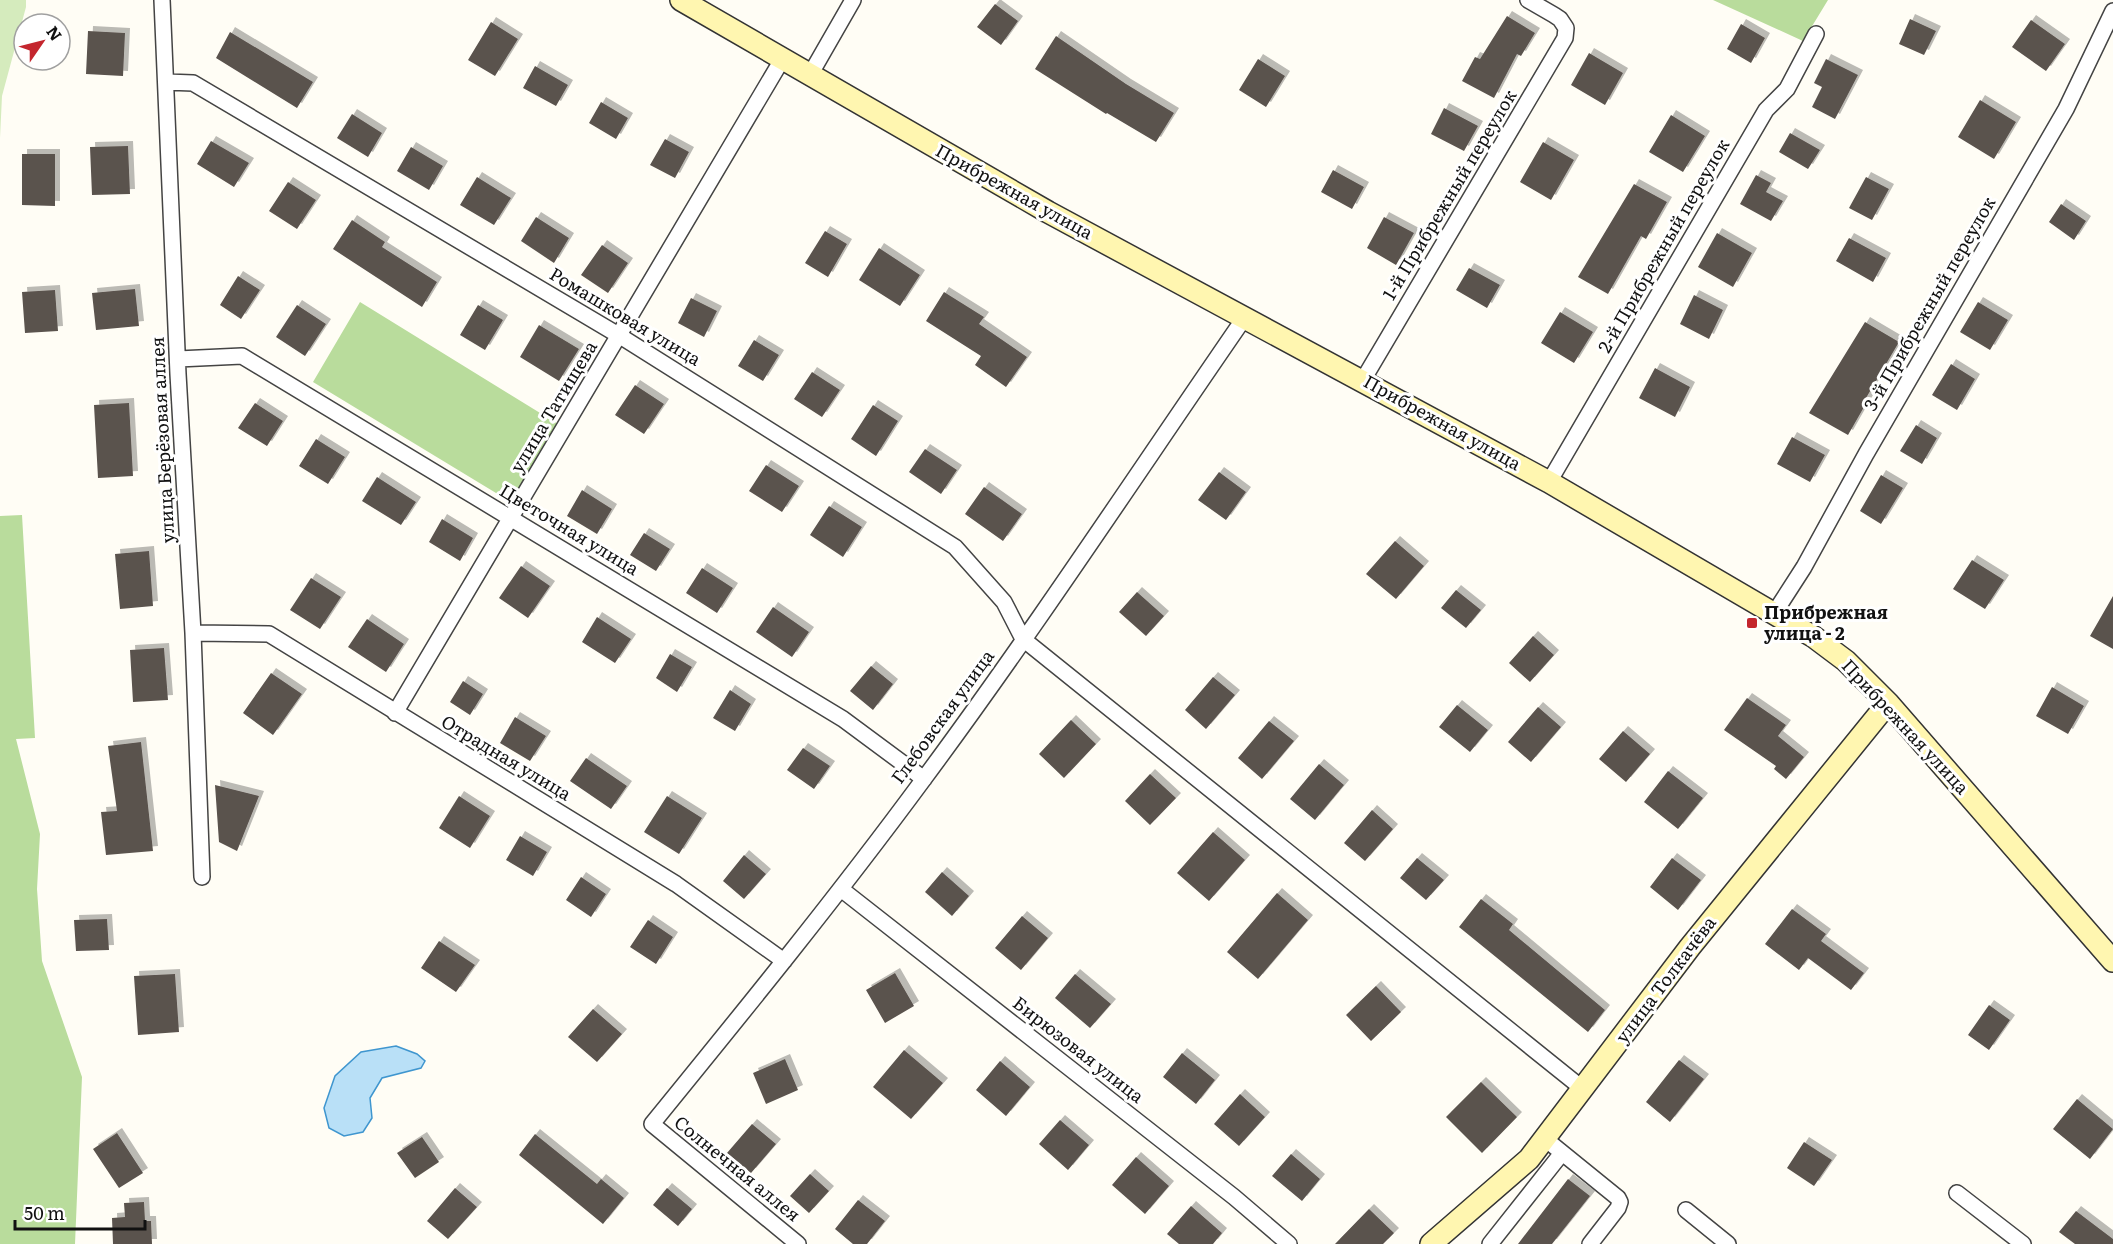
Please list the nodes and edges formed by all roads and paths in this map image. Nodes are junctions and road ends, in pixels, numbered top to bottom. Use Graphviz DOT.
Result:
graph roads {
  1 [pos="162,0"];
  2 [pos="681,0"];
  3 [pos="854,0"];
  4 [pos="1528,0"];
  5 [pos="2113,11"];
  6 [pos="1816,33"];
  7 [pos="783,58"];
  8 [pos="810,75"];
  9 [pos="167,82"];
  10 [pos="1245,317"];
  11 [pos="620,336"];
  12 [pos="178,358"];
  13 [pos="1363,380"];
  14 [pos="1548,482"];
  15 [pos="511,517"];
  16 [pos="1775,612"];
  17 [pos="193,633"];
  18 [pos="1023,639"];
  19 [pos="1888,703"];
  20 [pos="395,713"];
  21 [pos="924,778"];
  22 [pos="202,878"];
  23 [pos="840,890"];
  24 [pos="784,961"];
  25 [pos="2113,961"];
  26 [pos="1583,1089"];
  27 [pos="652,1124"];
  28 [pos="1544,1138"];
  29 [pos="1562,1153"];
  30 [pos="1957,1193"];
  31 [pos="1686,1210"];
  32 [pos="798,1244"];
  33 [pos="1289,1244"];
  34 [pos="1431,1244"];
  35 [pos="1490,1244"];
  36 [pos="1590,1244"];
  37 [pos="1728,1244"];
  38 [pos="2022,1244"];
  1 -- 9 [label="street, улица Берёзовая аллея"];
  2 -- 7 [label="street, Прибрежная улица"];
  3 -- 8 [label="street"];
  4 -- 13 [label="street, 1-й Прибрежный переулок"];
  5 -- 16 [label="street, 3-й Прибрежный переулок"];
  6 -- 14 [label="street, 2-й Прибрежный переулок"];
  7 -- 8 [label="street, Прибрежная улица"];
  7 -- 11 [label="street, улица Татищева"];
  8 -- 10 [label="street, Прибрежная улица"];
  9 -- 11 [label="street, Ромашковая улица"];
  9 -- 12 [label="street, улица Берёзовая аллея"];
  10 -- 13 [label="street, Прибрежная улица"];
  10 -- 18 [label="street, Глебовская улица"];
  11 -- 15 [label="street, улица Татищева"];
  11 -- 18 [label="street, Ромашковая улица"];
  12 -- 15 [label="street, Цветочная улица"];
  12 -- 17 [label="street, улица Берёзовая аллея"];
  13 -- 14 [label="street, Прибрежная улица"];
  14 -- 16 [label="street, Прибрежная улица"];
  15 -- 20 [label="street, улица Татищева"];
  15 -- 21 [label="street, Цветочная улица"];
  16 -- 19 [label="street, Прибрежная улица"];
  17 -- 20 [label="street, Отрадная улица"];
  17 -- 22 [label="street, улица Берёзовая аллея"];
  18 -- 21 [label="street, Глебовская улица"];
  18 -- 26 [label="street"];
  19 -- 25 [label="street, Прибрежная улица"];
  19 -- 26 [label="street, улица Толкачёва"];
  20 -- 24 [label="street, Отрадная улица"];
  21 -- 23 [label="street, Глебовская улица"];
  23 -- 24 [label="street, Глебовская улица"];
  23 -- 33 [label="street, Бирюзовая улица"];
  24 -- 27 [label="street, Глебовская улица"];
  26 -- 28 [label="street, улица Толкачёва"];
  27 -- 32 [label="street, Солнечная аллея"];
  28 -- 29 [label="street"];
  28 -- 34 [label="street, улица Толкачёва"];
  29 -- 35 [label="street"];
  29 -- 36 [label="street"];
  30 -- 38 [label="street"];
  31 -- 37 [label="street"];
}
